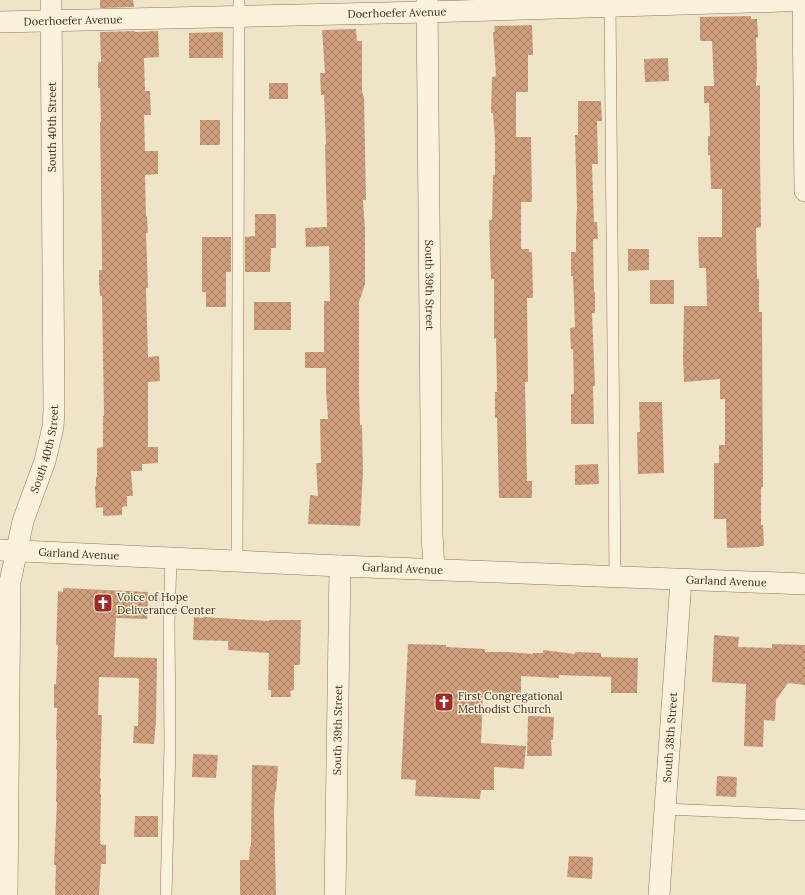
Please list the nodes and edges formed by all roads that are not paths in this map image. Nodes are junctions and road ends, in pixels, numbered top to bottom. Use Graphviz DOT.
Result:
graph roads {
  1 [pos="51,0"];
  2 [pos="794,0"];
  3 [pos="803,0"];
  4 [pos="610,3"];
  5 [pos="427,6"];
  6 [pos="239,8"];
  7 [pos="51,21"];
  8 [pos="0,22"];
  9 [pos="805,191"];
  10 [pos="8,550"];
  11 [pos="171,558"];
  12 [pos="237,561"];
  13 [pos="340,566"];
  14 [pos="434,569"];
  15 [pos="615,577"];
  16 [pos="681,580"];
  17 [pos="805,584"];
  18 [pos="665,809"];
  19 [pos="805,815"];
  20 [pos="3,819"];
  21 [pos="7,895"];
  22 [pos="166,895"];
  23 [pos="335,895"];
  24 [pos="659,895"];
  1 -- 7 [label="street, South 40th Street"];
  2 -- 4 [label="street, Doerhoefer Avenue"];
  3 -- 9 [label="street"];
  4 -- 5 [label="street, Doerhoefer Avenue"];
  4 -- 15 [label="lane"];
  5 -- 6 [label="street, Doerhoefer Avenue"];
  5 -- 14 [label="street, South 39th Street"];
  6 -- 7 [label="street, Doerhoefer Avenue"];
  6 -- 12 [label="lane"];
  7 -- 8 [label="street, Doerhoefer Avenue"];
  7 -- 10 [label="street, South 40th Street"];
  10 -- 11 [label="street, Garland Avenue"];
  10 -- 20 [label="street, South 40th Street"];
  11 -- 12 [label="street, Garland Avenue"];
  11 -- 22 [label="lane"];
  12 -- 13 [label="street, Garland Avenue"];
  13 -- 14 [label="street, Garland Avenue"];
  13 -- 23 [label="street, South 39th Street"];
  14 -- 15 [label="street, Garland Avenue"];
  15 -- 16 [label="street, Garland Avenue"];
  16 -- 17 [label="street, Garland Avenue"];
  16 -- 18 [label="street, South 38th Street"];
  18 -- 19 [label="lane"];
  18 -- 24 [label="street, South 38th Street"];
  20 -- 21 [label="street, South 40th Street"];
}
